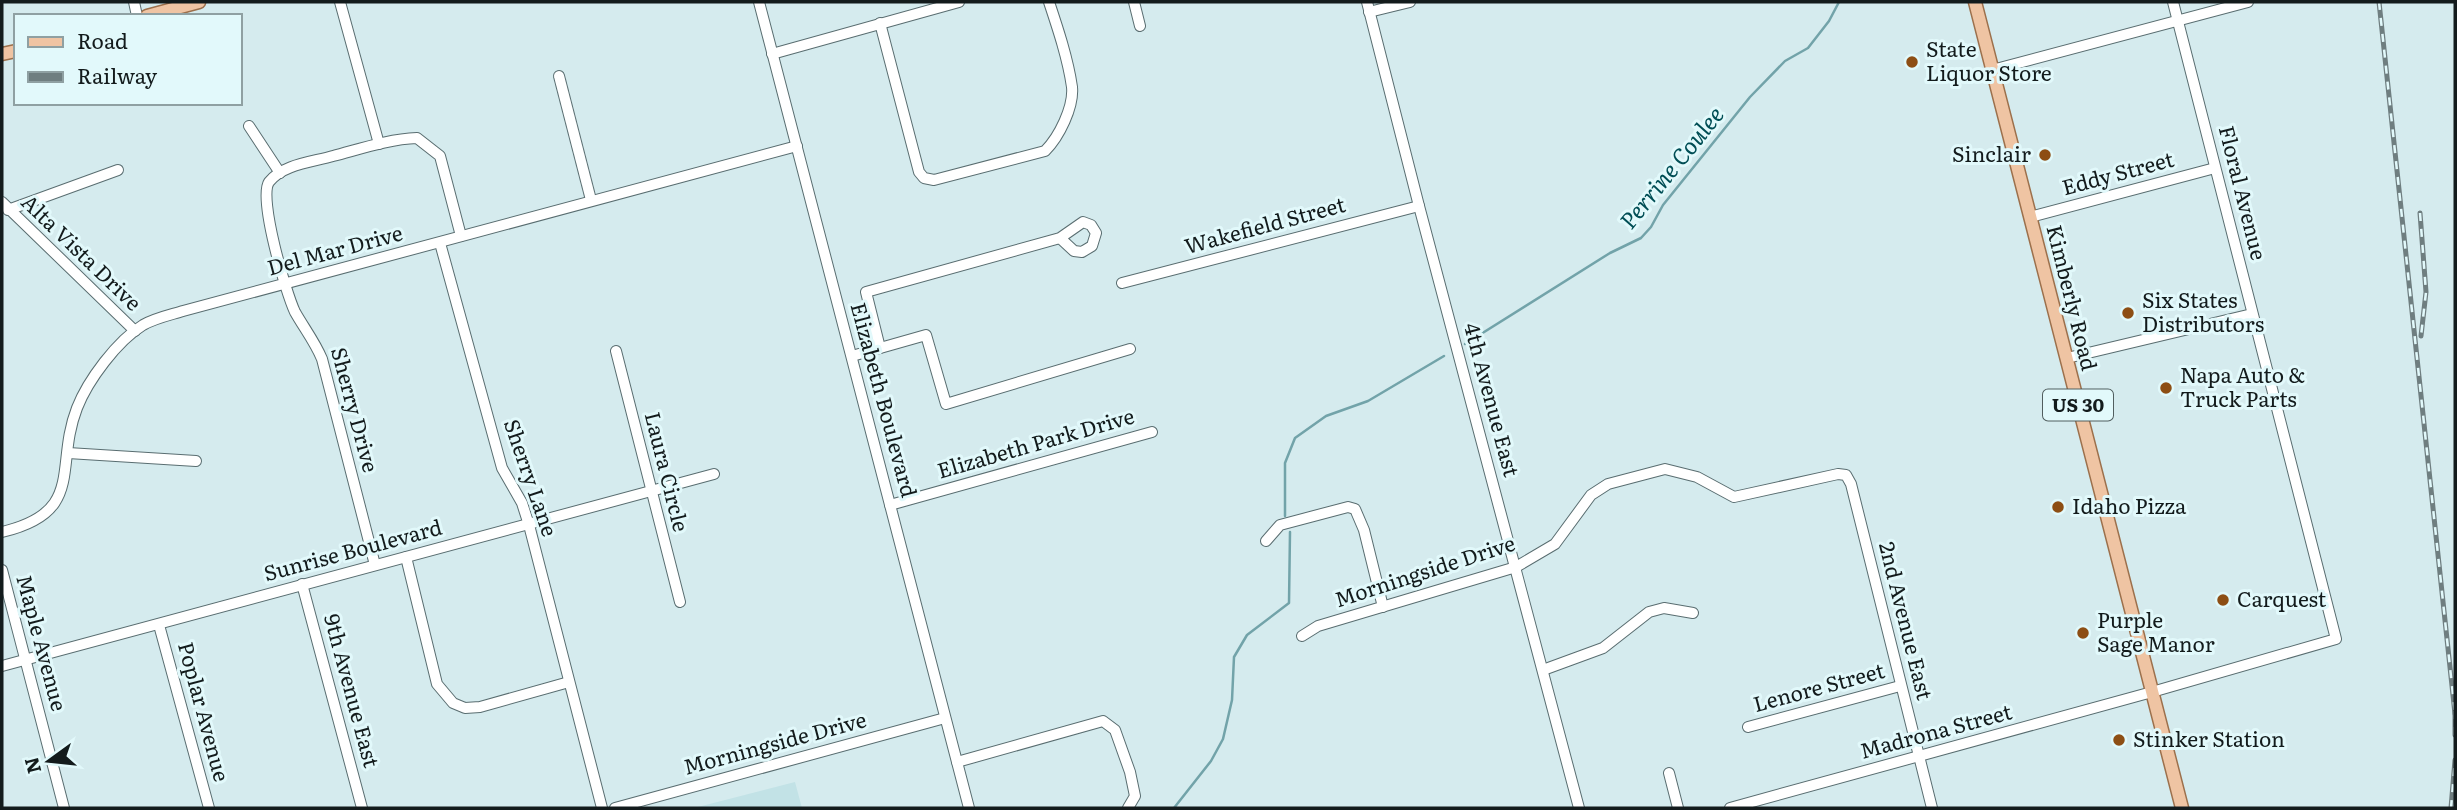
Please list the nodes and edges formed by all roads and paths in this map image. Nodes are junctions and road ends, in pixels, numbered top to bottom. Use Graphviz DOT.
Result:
graph roads {
  1 [pos="199,2"];
  2 [pos="340,2"];
  3 [pos="759,2"];
  4 [pos="958,2"];
  5 [pos="1049,2"];
  6 [pos="1134,2"];
  7 [pos="1410,2"];
  8 [pos="1975,2"];
  9 [pos="2173,2"];
  10 [pos="2248,2"];
  11 [pos="1368,7"];
  12 [pos="154,14"];
  13 [pos="2178,20"];
  14 [pos="880,23"];
  15 [pos="1140,26"];
  16 [pos="772,54"];
  17 [pos="1992,70"];
  18 [pos="559,76"];
  19 [pos="249,126"];
  20 [pos="379,144"];
  21 [pos="797,146"];
  22 [pos="2215,168"];
  23 [pos="118,170"];
  24 [pos="280,173"];
  25 [pos="591,200"];
  26 [pos="5,206"];
  27 [pos="1419,206"];
  28 [pos="2030,217"];
  29 [pos="461,236"];
  30 [pos="1060,238"];
  31 [pos="440,243"];
  32 [pos="1122,283"];
  33 [pos="284,284"];
  34 [pos="2252,314"];
  35 [pos="135,331"];
  36 [pos="880,348"];
  37 [pos="1130,349"];
  38 [pos="616,351"];
  39 [pos="852,356"];
  40 [pos="2067,358"];
  41 [pos="1152,432"];
  42 [pos="68,453"];
  43 [pos="196,461"];
  44 [pos="714,474"];
  45 [pos="650,490"];
  46 [pos="890,505"];
  47 [pos="1861,524"];
  48 [pos="529,525"];
  49 [pos="2,532"];
  50 [pos="1266,541"];
  51 [pos="406,557"];
  52 [pos="375,565"];
  53 [pos="1516,567"];
  54 [pos="2,570"];
  55 [pos="302,584"];
  56 [pos="680,602"];
  57 [pos="1383,607"];
  58 [pos="1693,613"];
  59 [pos="159,625"];
  60 [pos="1302,636"];
  61 [pos="2336,639"];
  62 [pos="26,660"];
  63 [pos="2,667"];
  64 [pos="1543,670"];
  65 [pos="569,682"];
  66 [pos="1900,686"];
  67 [pos="2152,692"];
  68 [pos="945,718"];
  69 [pos="1748,727"];
  70 [pos="1918,758"];
  71 [pos="957,762"];
  72 [pos="1669,773"];
  73 [pos="64,808"];
  74 [pos="209,808"];
  75 [pos="362,808"];
  76 [pos="601,808"];
  77 [pos="614,808"];
  78 [pos="969,808"];
  79 [pos="1128,808"];
  80 [pos="1579,808"];
  81 [pos="1678,808"];
  82 [pos="1730,808"];
  83 [pos="1932,808"];
  84 [pos="2182,808"];
  1 -- 12 [label="main road"];
  2 -- 20 [label="street"];
  3 -- 16 [label="street, Elizabeth Boulevard"];
  4 -- 14 [label="street"];
  5 -- 14 [label="street"];
  6 -- 15 [label="street"];
  7 -- 11 [label="street"];
  8 -- 17 [label="main road, Kimberly Road / US 30"];
  9 -- 13 [label="street, Floral Avenue"];
  10 -- 13 [label="street"];
  11 -- 27 [label="street, 4th Avenue East"];
  13 -- 17 [label="street"];
  13 -- 22 [label="street, Floral Avenue"];
  14 -- 16 [label="street"];
  16 -- 21 [label="street, Elizabeth Boulevard"];
  17 -- 28 [label="main road, Kimberly Road / US 30"];
  18 -- 25 [label="street"];
  19 -- 24 [label="street"];
  20 -- 24 [label="street"];
  20 -- 29 [label="street"];
  21 -- 25 [label="street, Del Mar Drive"];
  21 -- 39 [label="street, Elizabeth Boulevard"];
  22 -- 28 [label="street, Eddy Street"];
  22 -- 34 [label="street, Floral Avenue"];
  23 -- 26 [label="street"];
  24 -- 33 [label="street, Sherry Drive"];
  25 -- 29 [label="street, Del Mar Drive"];
  26 -- 35 [label="street, Alta Vista Drive"];
  27 -- 32 [label="street, Wakefield Street"];
  27 -- 53 [label="street, 4th Avenue East"];
  28 -- 40 [label="main road, Kimberly Road / US 30"];
  29 -- 31 [label="street, Del Mar Drive"];
  30 -- 36 [label="street"];
  31 -- 33 [label="street, Del Mar Drive"];
  31 -- 48 [label="street, Sherry Lane"];
  33 -- 35 [label="street, Del Mar Drive"];
  33 -- 52 [label="street, Sherry Drive"];
  34 -- 40 [label="street"];
  34 -- 61 [label="street, Floral Avenue"];
  35 -- 42 [label="street, Del Mar Drive"];
  36 -- 37 [label="street"];
  36 -- 39 [label="street"];
  38 -- 45 [label="street, Laura Circle"];
  39 -- 46 [label="street, Elizabeth Boulevard"];
  40 -- 67 [label="main road, Kimberly Road / US 30"];
  41 -- 46 [label="street, Elizabeth Park Drive"];
  42 -- 43 [label="street"];
  42 -- 49 [label="street, Del Mar Drive"];
  44 -- 45 [label="street, Sunrise Boulevard"];
  45 -- 48 [label="street, Sunrise Boulevard"];
  45 -- 56 [label="street, Laura Circle"];
  46 -- 68 [label="street, Elizabeth Boulevard"];
  47 -- 53 [label="street, Morningside Drive"];
  47 -- 66 [label="street, 2nd Avenue East"];
  48 -- 51 [label="street, Sunrise Boulevard"];
  48 -- 65 [label="street, Sherry Lane"];
  50 -- 57 [label="street"];
  51 -- 52 [label="street, Sunrise Boulevard"];
  51 -- 65 [label="street"];
  52 -- 55 [label="street, Sunrise Boulevard"];
  53 -- 57 [label="street, Morningside Drive"];
  53 -- 64 [label="street, 4th Avenue East"];
  54 -- 62 [label="street, Maple Avenue"];
  55 -- 59 [label="street, Sunrise Boulevard"];
  55 -- 75 [label="street, 9th Avenue East"];
  57 -- 60 [label="street, Morningside Drive"];
  58 -- 64 [label="street"];
  59 -- 62 [label="street, Sunrise Boulevard"];
  59 -- 74 [label="street, Poplar Avenue"];
  61 -- 67 [label="street, Madrona Street"];
  62 -- 63 [label="street, Sunrise Boulevard"];
  62 -- 73 [label="street, Maple Avenue"];
  64 -- 80 [label="street, 4th Avenue East"];
  65 -- 76 [label="street, Sherry Lane"];
  66 -- 69 [label="street, Lenore Street"];
  66 -- 70 [label="street, 2nd Avenue East"];
  67 -- 70 [label="street, Madrona Street"];
  67 -- 84 [label="main road, Kimberly Road / US 30"];
  68 -- 71 [label="street, Elizabeth Boulevard"];
  68 -- 77 [label="street, Morningside Drive"];
  70 -- 82 [label="street, Madrona Street"];
  70 -- 83 [label="street, 2nd Avenue East"];
  71 -- 78 [label="street, Elizabeth Boulevard"];
  71 -- 79 [label="street"];
  72 -- 81 [label="street"];
}
